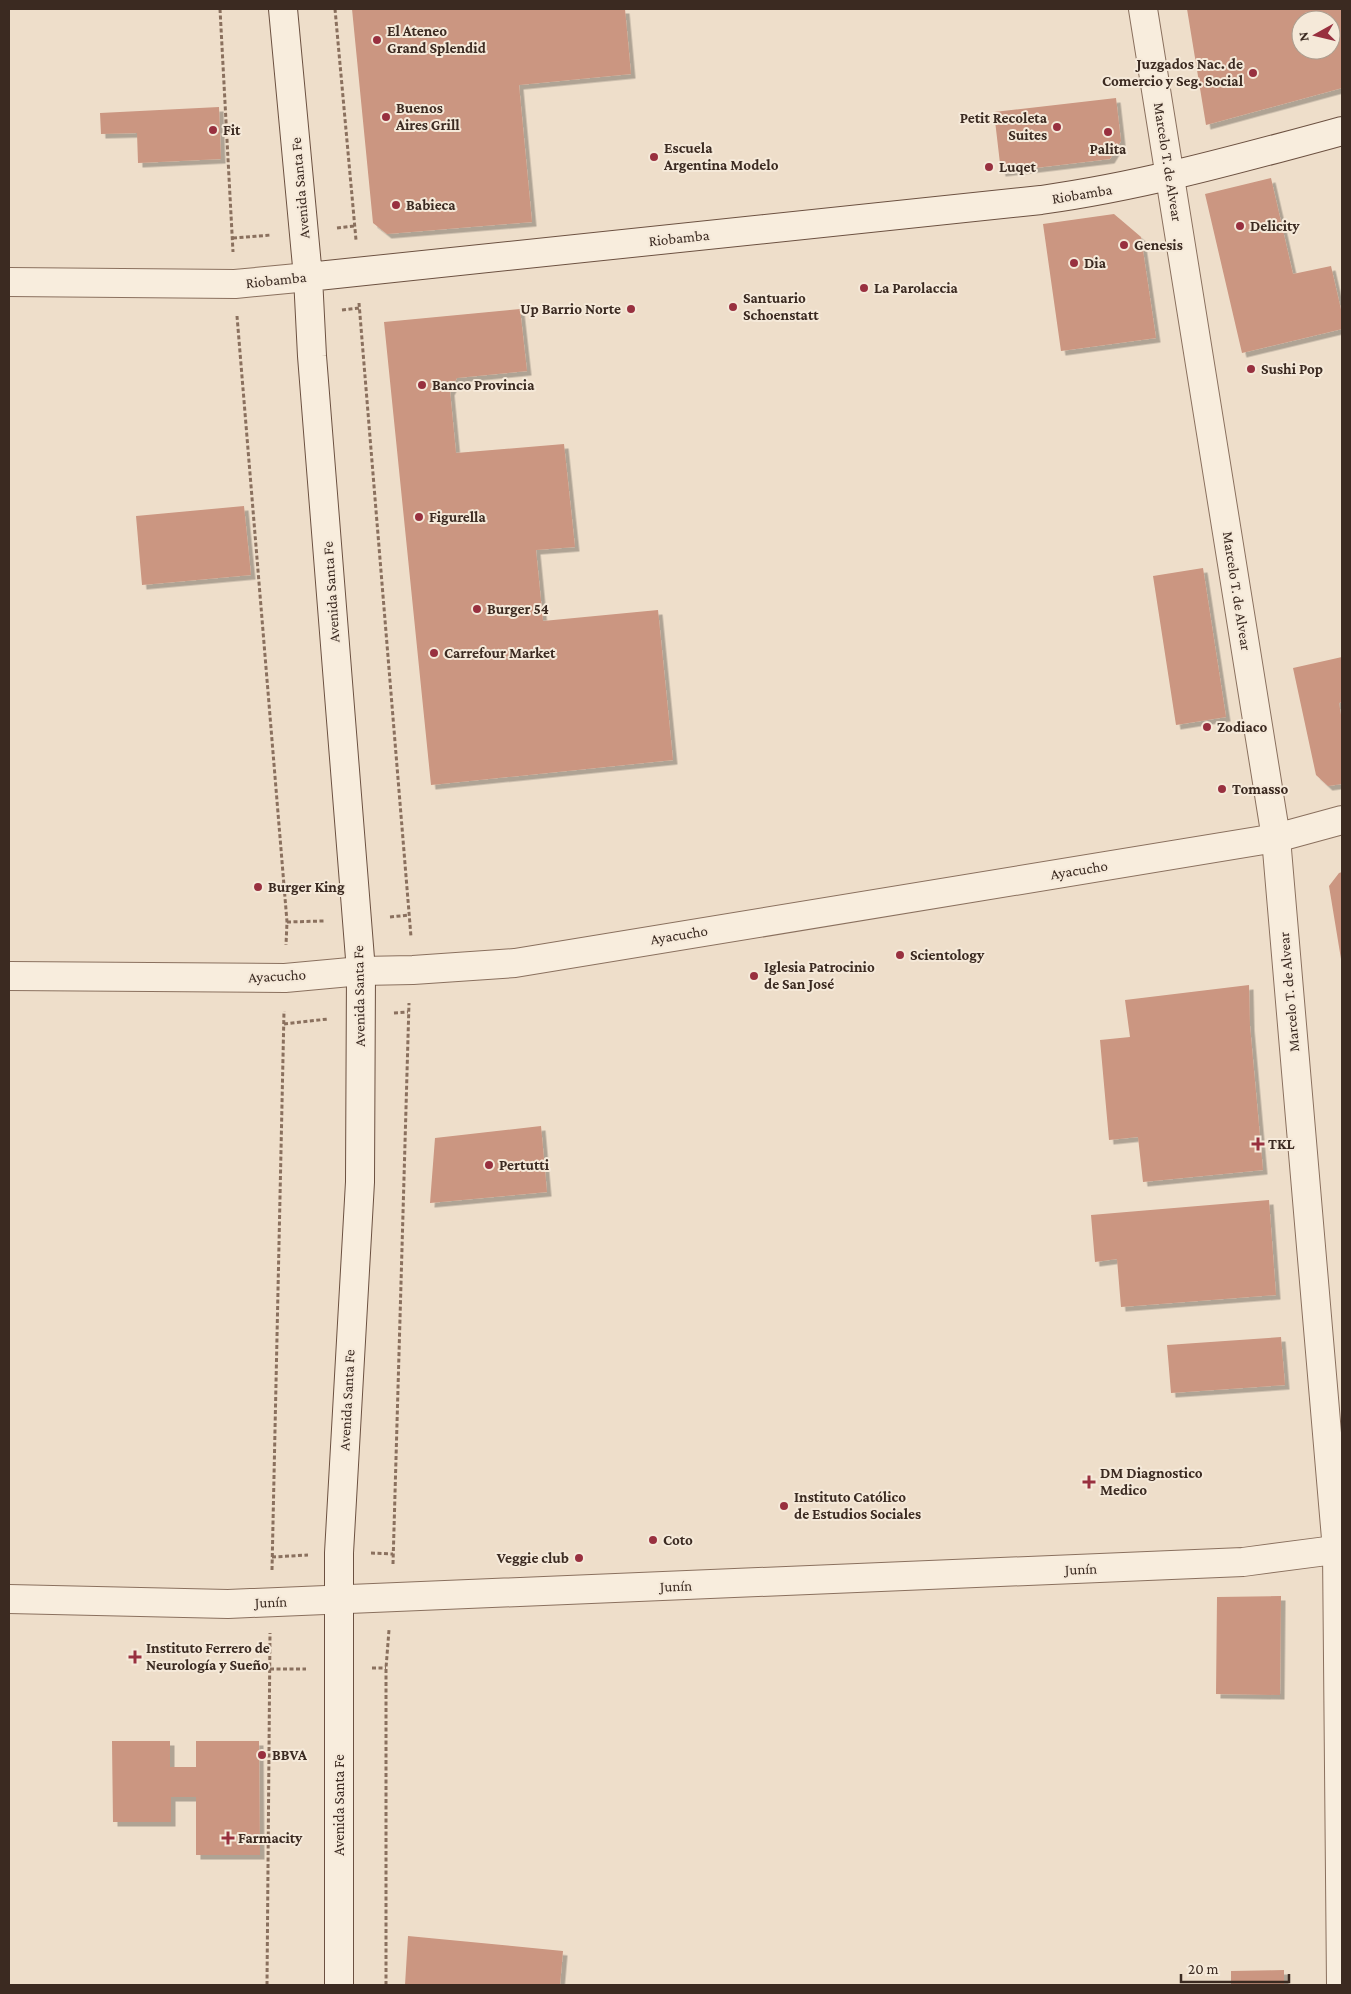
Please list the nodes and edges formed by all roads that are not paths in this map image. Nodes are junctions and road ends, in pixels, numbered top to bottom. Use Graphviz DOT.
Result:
graph roads {
  1 [pos="284,9"];
  2 [pos="1143,9"];
  3 [pos="1342,132"];
  4 [pos="1171,177"];
  5 [pos="308,277"];
  6 [pos="9,282"];
  7 [pos="1342,820"];
  8 [pos="1276,838"];
  9 [pos="361,971"];
  10 [pos="9,976"];
  11 [pos="1340,1550"];
  12 [pos="9,1599"];
  13 [pos="340,1600"];
  14 [pos="339,1985"];
  15 [pos="1341,1985"];
  1 -- 5 [label="street, Avenida Santa Fe"];
  2 -- 4 [label="street, Marcelo T. de Alvear"];
  3 -- 4 [label="street, Riobamba"];
  4 -- 5 [label="street, Riobamba"];
  4 -- 8 [label="street, Marcelo T. de Alvear"];
  5 -- 6 [label="street, Riobamba"];
  5 -- 9 [label="street, Avenida Santa Fe"];
  7 -- 8 [label="street, Ayacucho"];
  8 -- 9 [label="street, Ayacucho"];
  8 -- 11 [label="street, Marcelo T. de Alvear"];
  9 -- 10 [label="street, Ayacucho"];
  9 -- 13 [label="street, Avenida Santa Fe"];
  11 -- 13 [label="street, Junín"];
  11 -- 15 [label="street, Marcelo T. de Alvear"];
  12 -- 13 [label="street, Junín"];
  13 -- 14 [label="street, Avenida Santa Fe"];
}
